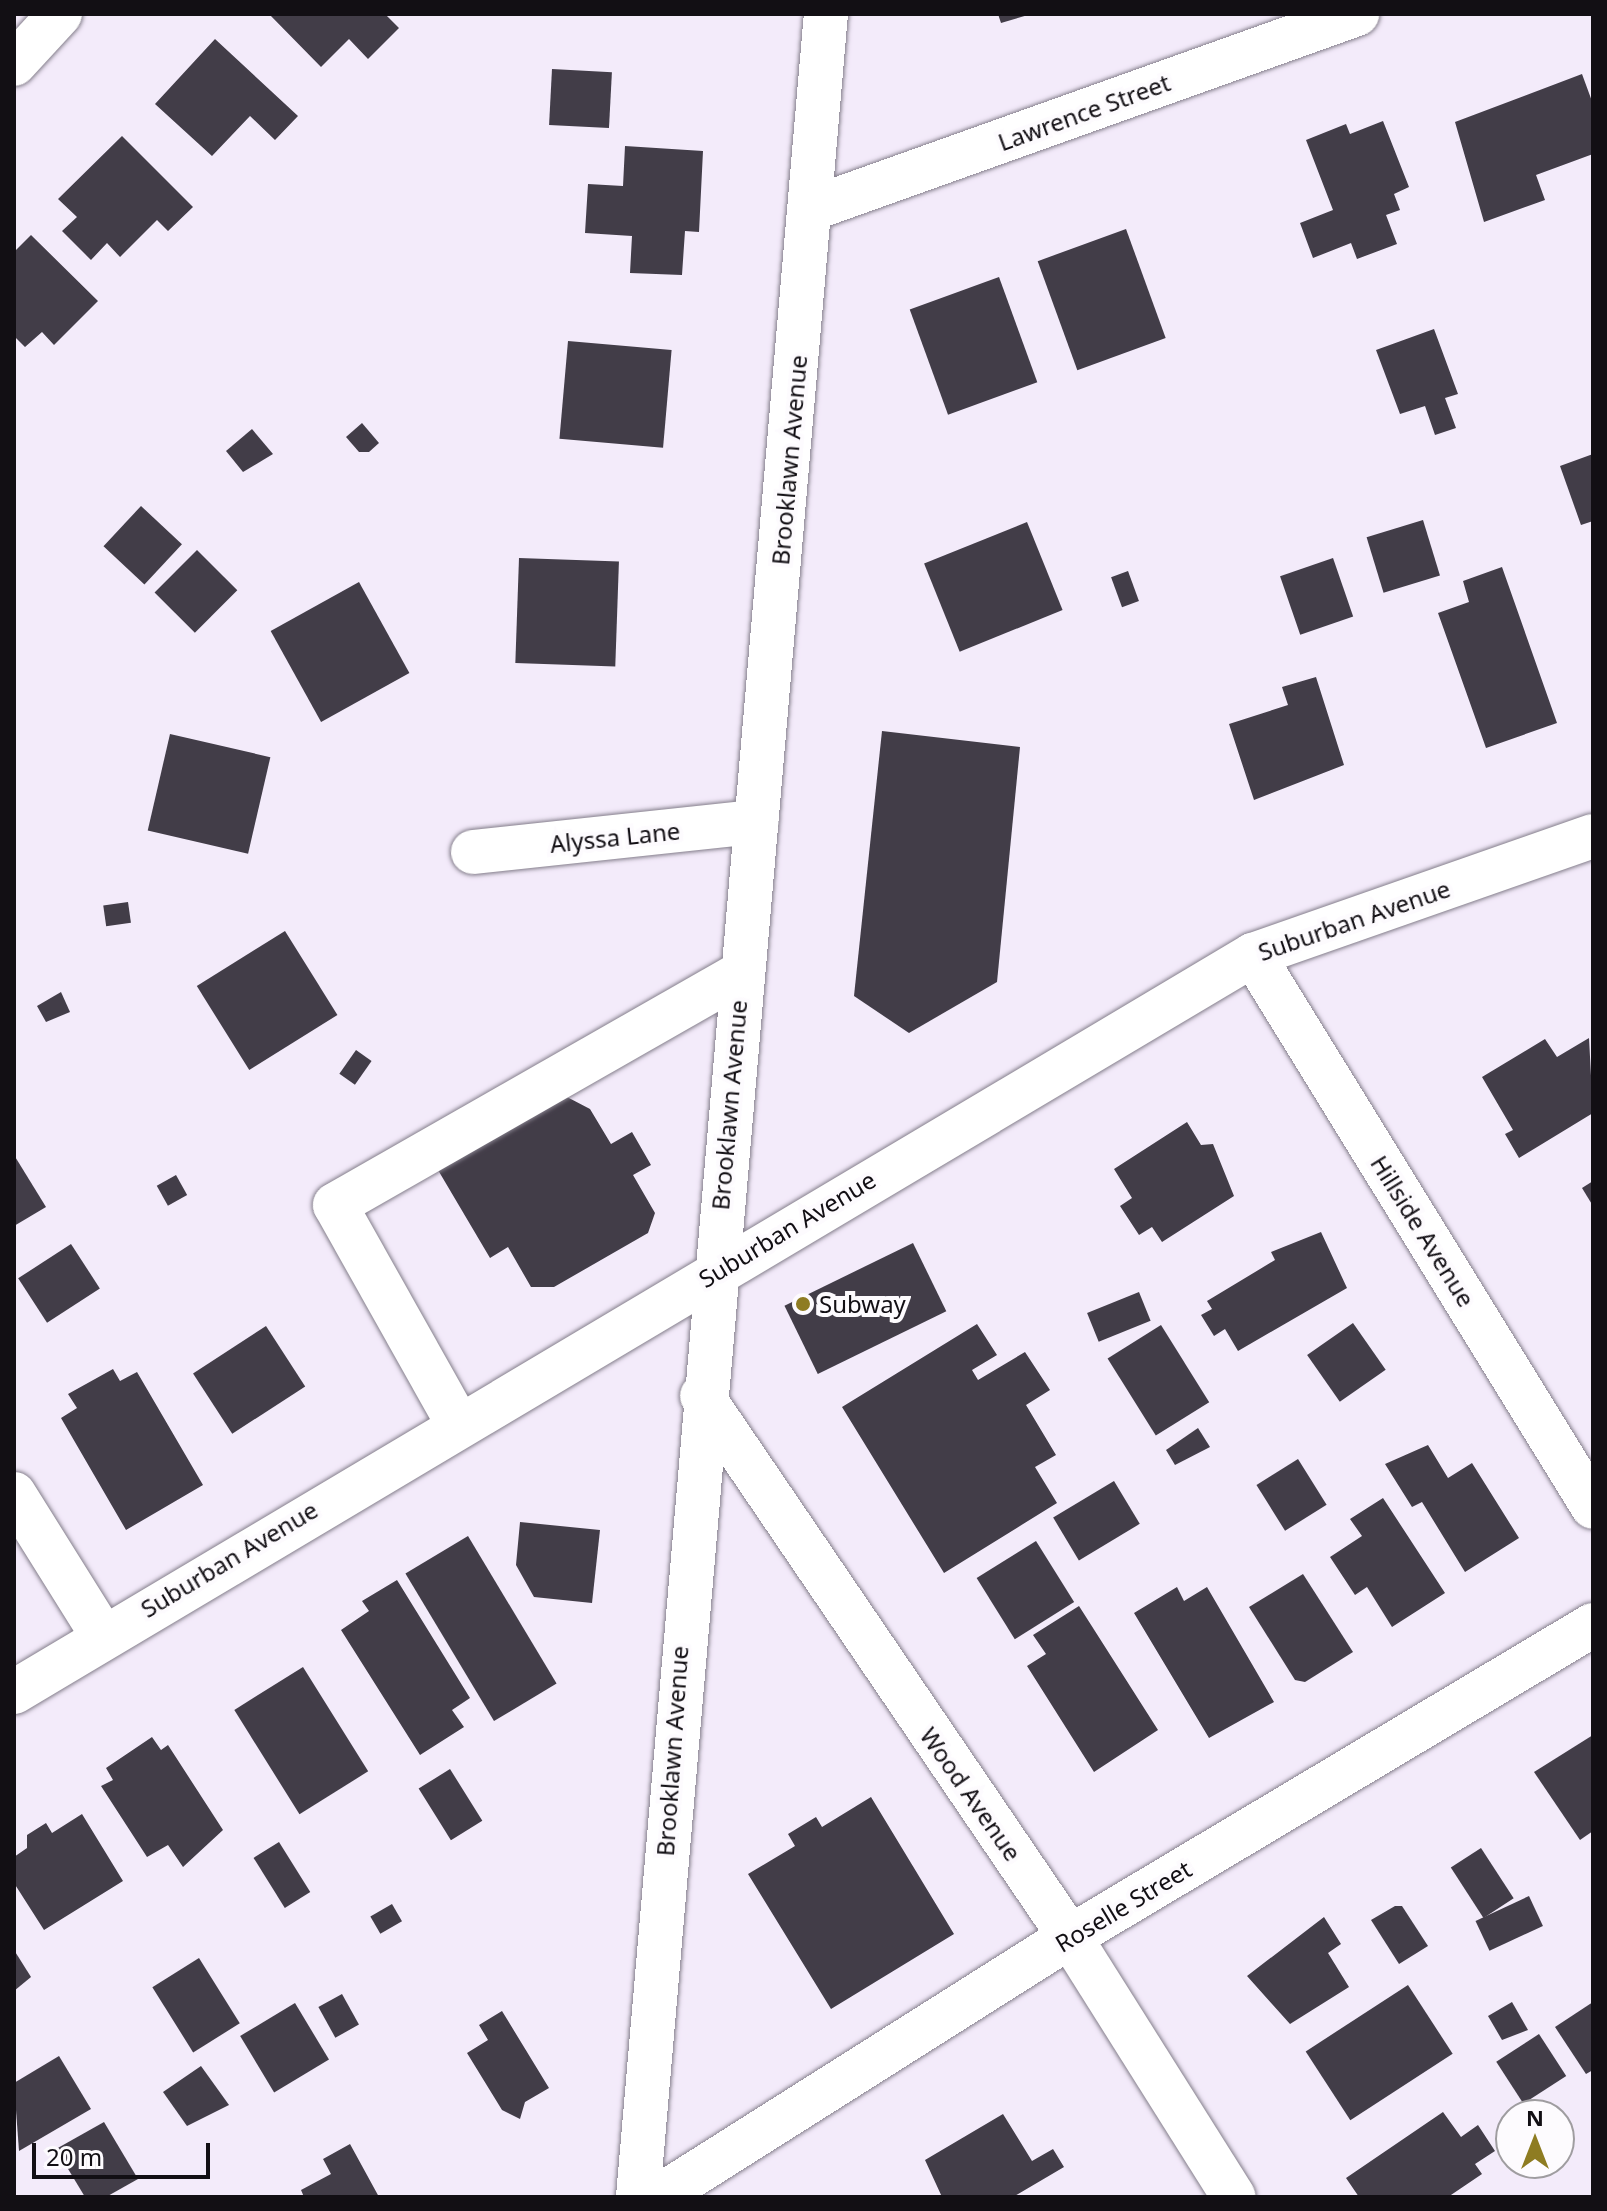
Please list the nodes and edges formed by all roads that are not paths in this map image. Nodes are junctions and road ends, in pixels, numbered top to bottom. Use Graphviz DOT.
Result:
graph roads {
  1 [pos="60,14"];
  2 [pos="826,14"];
  3 [pos="1357,14"];
  4 [pos="14,64"];
  5 [pos="811,209"];
  6 [pos="756,822"];
  7 [pos="1593,836"];
  8 [pos="473,852"];
  9 [pos="1253,955"];
  10 [pos="741,973"];
  11 [pos="713,1273"];
  12 [pos="702,1396"];
  13 [pos="458,1424"];
  14 [pos="14,1494"];
  15 [pos="1593,1507"];
  16 [pos="1593,1625"];
  17 [pos="102,1635"];
  18 [pos="14,1692"];
  19 [pos="1070,1937"];
  20 [pos="638,2197"];
  21 [pos="658,2197"];
  22 [pos="1234,2197"];
  1 -- 4 [label="street"];
  2 -- 5 [label="street, Brooklawn Avenue"];
  3 -- 5 [label="street, Lawrence Street"];
  5 -- 6 [label="street, Brooklawn Avenue"];
  6 -- 8 [label="street, Alyssa Lane"];
  6 -- 10 [label="street, Brooklawn Avenue"];
  7 -- 9 [label="street, Suburban Avenue"];
  9 -- 11 [label="street, Suburban Avenue"];
  9 -- 15 [label="street, Hillside Avenue"];
  10 -- 11 [label="street, Brooklawn Avenue"];
  10 -- 13 [label="street"];
  11 -- 12 [label="street, Brooklawn Avenue"];
  11 -- 13 [label="street, Suburban Avenue"];
  12 -- 19 [label="street, Wood Avenue"];
  12 -- 20 [label="street, Brooklawn Avenue"];
  13 -- 17 [label="street, Suburban Avenue"];
  14 -- 17 [label="street"];
  16 -- 19 [label="street, Roselle Street"];
  17 -- 18 [label="street, Suburban Avenue"];
  19 -- 21 [label="street, Roselle Street"];
  19 -- 22 [label="street, Wood Avenue"];
}
